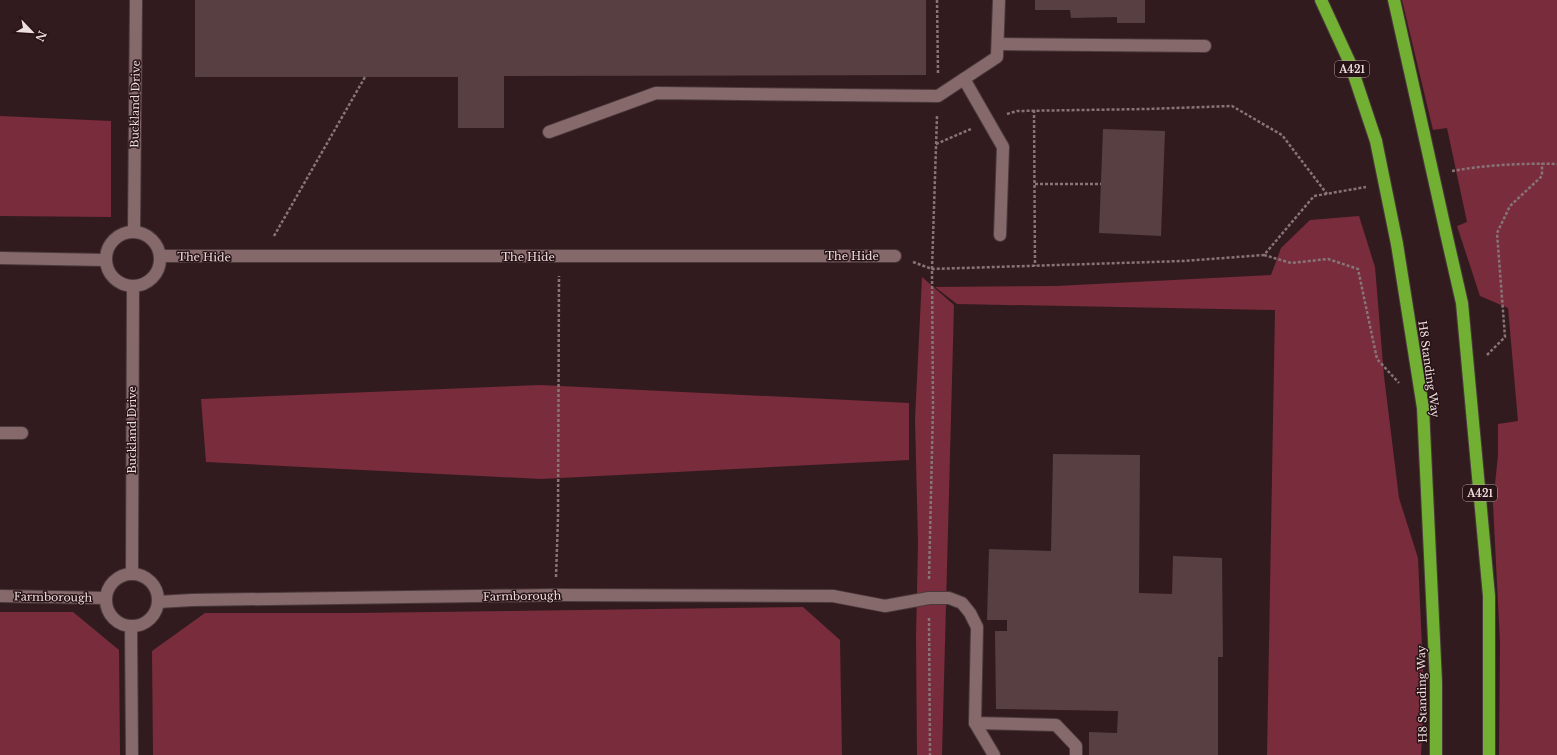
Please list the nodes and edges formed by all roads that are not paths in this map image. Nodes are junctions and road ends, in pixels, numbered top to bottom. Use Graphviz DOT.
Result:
graph roads {
  1 [pos="136,0"];
  2 [pos="999,0"];
  3 [pos="1321,0"];
  4 [pos="1394,0"];
  5 [pos="998,44"];
  6 [pos="1205,46"];
  7 [pos="964,79"];
  8 [pos="549,132"];
  9 [pos="134,232"];
  10 [pos="1000,235"];
  11 [pos="160,256"];
  12 [pos="895,256"];
  13 [pos="0,258"];
  14 [pos="106,260"];
  15 [pos="133,286"];
  16 [pos="0,433"];
  17 [pos="22,433"];
  18 [pos="132,574"];
  19 [pos="0,596"];
  20 [pos="106,598"];
  21 [pos="158,602"];
  22 [pos="131,626"];
  23 [pos="975,723"];
  24 [pos="132,755"];
  25 [pos="994,755"];
  26 [pos="1076,755"];
  27 [pos="1436,755"];
  28 [pos="1489,755"];
  1 -- 9 [label="street, Buckland Drive"];
  2 -- 5 [label="street"];
  3 -- 27 [label="highway, H8 Standing Way / A421, bridge"];
  4 -- 28 [label="highway, A421, bridge"];
  5 -- 6 [label="street"];
  5 -- 7 [label="street"];
  7 -- 8 [label="street"];
  7 -- 10 [label="street"];
  9 -- 11 [label="street"];
  9 -- 14 [label="street"];
  11 -- 12 [label="street, The Hide"];
  11 -- 15 [label="street"];
  13 -- 14 [label="street"];
  14 -- 15 [label="street"];
  15 -- 18 [label="street, Buckland Drive"];
  16 -- 17 [label="street"];
  18 -- 20 [label="street"];
  18 -- 21 [label="street"];
  19 -- 20 [label="street, Farmborough"];
  20 -- 22 [label="street"];
  21 -- 22 [label="street"];
  21 -- 23 [label="street, Farmborough"];
  22 -- 24 [label="street"];
  23 -- 25 [label="street"];
  23 -- 26 [label="street"];
}
